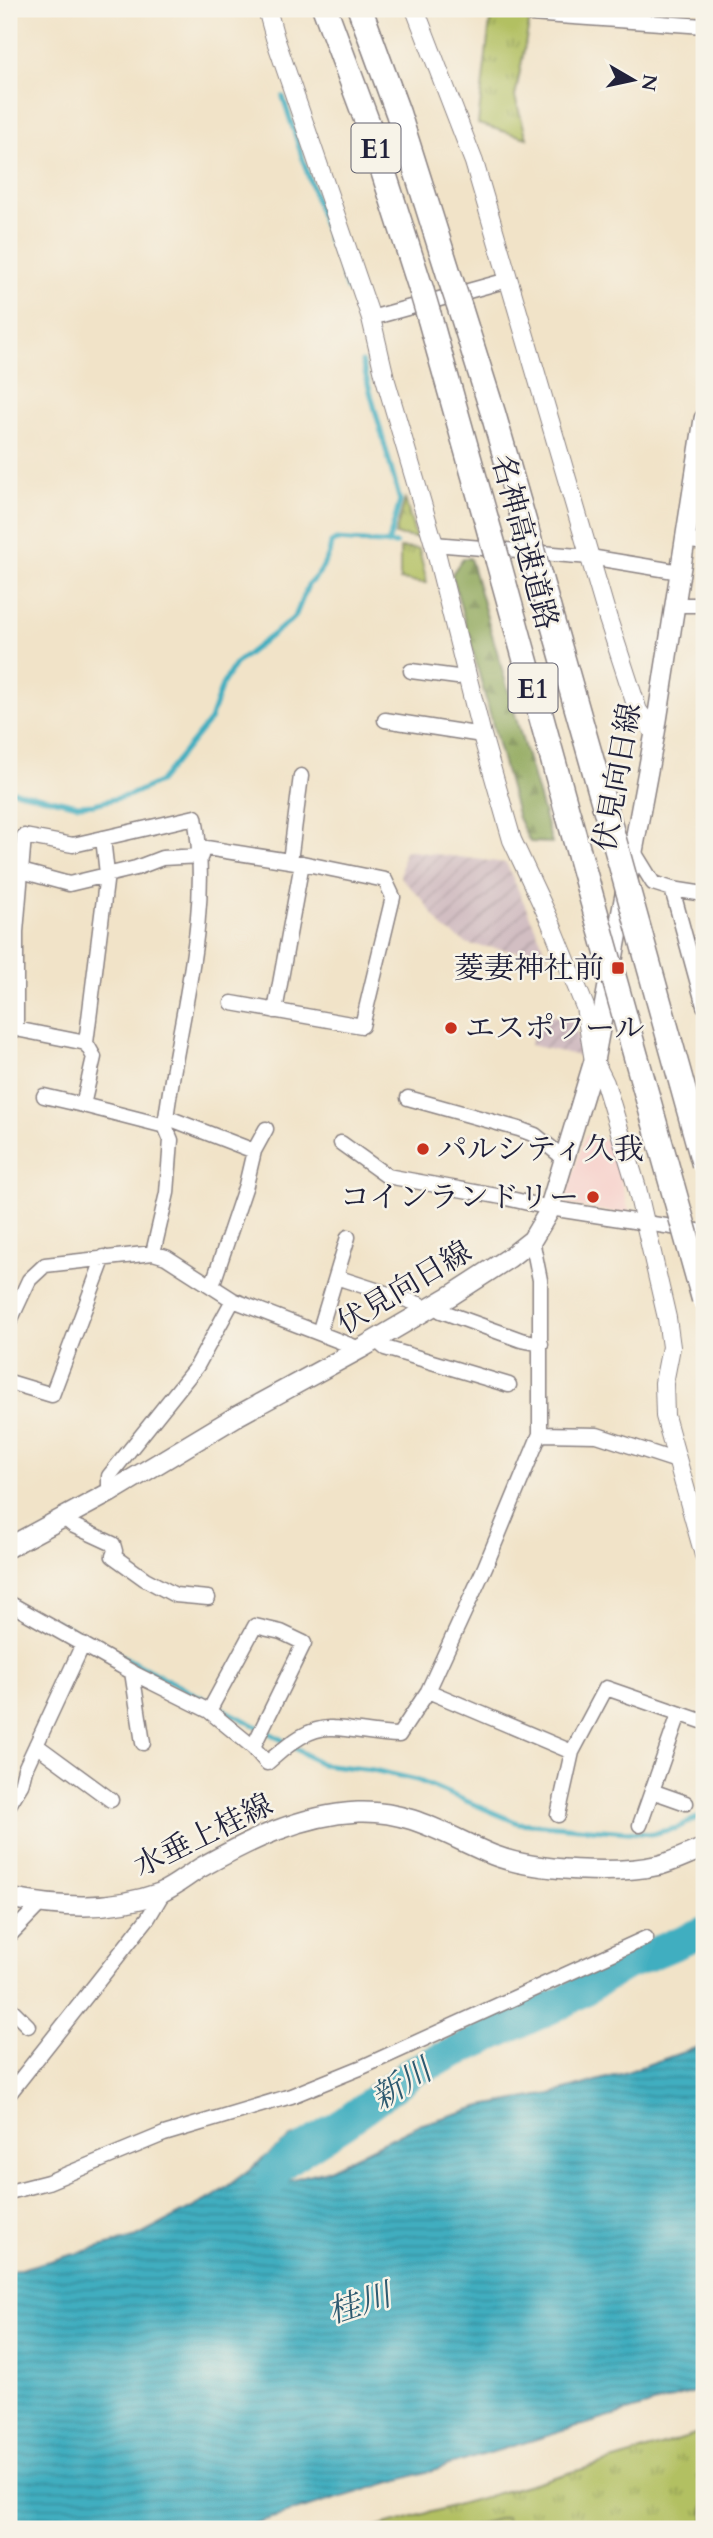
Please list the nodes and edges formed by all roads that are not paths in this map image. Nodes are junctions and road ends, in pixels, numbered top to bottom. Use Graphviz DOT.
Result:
graph roads {
  1 [pos="267,9"];
  2 [pos="325,9"];
  3 [pos="360,9"];
  4 [pos="415,9"];
  5 [pos="508,9"];
  6 [pos="704,26"];
  7 [pos="508,280"];
  8 [pos="371,318"];
  9 [pos="704,419"];
  10 [pos="695,541"];
  11 [pos="434,544"];
  12 [pos="590,557"];
  13 [pos="680,572"];
  14 [pos="675,605"];
  15 [pos="704,605"];
  16 [pos="411,671"];
  17 [pos="467,674"];
  18 [pos="386,720"];
  19 [pos="656,733"];
  20 [pos="482,735"];
  21 [pos="301,776"];
  22 [pos="103,838"];
  23 [pos="201,851"];
  24 [pos="634,852"];
  25 [pos="296,862"];
  26 [pos="21,871"];
  27 [pos="107,874"];
  28 [pos="672,889"];
  29 [pos="704,894"];
  30 [pos="232,1003"];
  31 [pos="704,1006"];
  32 [pos="275,1011"];
  33 [pos="86,1043"];
  34 [pos="594,1061"];
  35 [pos="44,1097"];
  36 [pos="408,1098"];
  37 [pos="83,1105"];
  38 [pos="165,1122"];
  39 [pos="266,1129"];
  40 [pos="341,1143"];
  41 [pos="254,1151"];
  42 [pos="565,1159"];
  43 [pos="704,1164"];
  44 [pos="550,1208"];
  45 [pos="646,1223"];
  46 [pos="704,1232"];
  47 [pos="348,1237"];
  48 [pos="532,1240"];
  49 [pos="153,1252"];
  50 [pos="104,1257"];
  51 [pos="336,1278"];
  52 [pos="212,1286"];
  53 [pos="233,1300"];
  54 [pos="704,1300"];
  55 [pos="430,1308"];
  56 [pos="9,1323"];
  57 [pos="319,1333"];
  58 [pos="368,1344"];
  59 [pos="541,1344"];
  60 [pos="9,1382"];
  61 [pos="509,1385"];
  62 [pos="540,1434"];
  63 [pos="677,1461"];
  64 [pos="109,1493"];
  65 [pos="63,1517"];
  66 [pos="9,1547"];
  67 [pos="704,1555"];
  68 [pos="208,1598"];
  69 [pos="9,1603"];
  70 [pos="83,1644"];
  71 [pos="132,1672"];
  72 [pos="428,1691"];
  73 [pos="211,1707"];
  74 [pos="679,1714"];
  75 [pos="704,1722"];
  76 [pos="143,1743"];
  77 [pos="36,1745"];
  78 [pos="253,1747"];
  79 [pos="572,1752"];
  80 [pos="652,1791"];
  81 [pos="111,1800"];
  82 [pos="686,1802"];
  83 [pos="9,1805"];
  84 [pos="558,1815"];
  85 [pos="640,1825"];
  86 [pos="704,1848"];
  87 [pos="164,1891"];
  88 [pos="9,1898"];
  89 [pos="40,1904"];
  90 [pos="9,1936"];
  91 [pos="646,1938"];
  92 [pos="9,2007"];
  93 [pos="28,2026"];
  94 [pos="9,2094"];
  95 [pos="9,2192"];
  1 -- 8 [label="street"];
  2 -- 54 [label="highway, 名神高速道路 / E1, bridge"];
  3 -- 43 [label="highway, 名神高速道路 / E1, bridge"];
  4 -- 7 [label="street"];
  5 -- 6 [label="street"];
  7 -- 8 [label="street"];
  7 -- 12 [label="street"];
  8 -- 11 [label="street"];
  9 -- 10 [label="main road, 伏見向日線"];
  10 -- 13 [label="main road, 伏見向日線"];
  11 -- 12 [label="street"];
  11 -- 17 [label="street"];
  12 -- 13 [label="street"];
  12 -- 19 [label="street"];
  13 -- 14 [label="main road, 伏見向日線"];
  14 -- 15 [label="street"];
  14 -- 19 [label="main road, 伏見向日線"];
  16 -- 17 [label="street"];
  17 -- 20 [label="street"];
  18 -- 20 [label="street"];
  19 -- 24 [label="main road, 伏見向日線"];
  20 -- 34 [label="street"];
  21 -- 25 [label="street"];
  22 -- 23 [label="street"];
  22 -- 26 [label="street"];
  22 -- 27 [label="street"];
  23 -- 25 [label="street"];
  23 -- 27 [label="street"];
  23 -- 38 [label="street"];
  24 -- 28 [label="street"];
  24 -- 34 [label="main road, 伏見向日線"];
  25 -- 32 [label="street"];
  25 -- 32 [label="street"];
  26 -- 27 [label="street"];
  26 -- 33 [label="street"];
  27 -- 33 [label="street"];
  28 -- 29 [label="street"];
  28 -- 31 [label="street"];
  30 -- 32 [label="street"];
  33 -- 37 [label="street"];
  34 -- 42 [label="main road, 伏見向日線"];
  34 -- 45 [label="street"];
  35 -- 37 [label="street"];
  36 -- 42 [label="street"];
  37 -- 38 [label="street"];
  38 -- 41 [label="street"];
  38 -- 49 [label="street"];
  39 -- 41 [label="street"];
  40 -- 44 [label="street"];
  41 -- 52 [label="street"];
  42 -- 44 [label="main road, 伏見向日線"];
  44 -- 45 [label="street"];
  44 -- 48 [label="main road, 伏見向日線"];
  45 -- 46 [label="street"];
  45 -- 63 [label="street"];
  47 -- 51 [label="street"];
  48 -- 55 [label="main road, 伏見向日線"];
  48 -- 59 [label="street"];
  49 -- 50 [label="street"];
  49 -- 52 [label="street"];
  50 -- 56 [label="street"];
  50 -- 60 [label="street"];
  51 -- 55 [label="street"];
  51 -- 57 [label="street"];
  52 -- 53 [label="street"];
  53 -- 57 [label="street"];
  53 -- 64 [label="street"];
  55 -- 58 [label="main road, 伏見向日線"];
  55 -- 59 [label="street"];
  57 -- 58 [label="street"];
  58 -- 61 [label="street"];
  58 -- 64 [label="main road, 伏見向日線"];
  59 -- 62 [label="street"];
  62 -- 63 [label="street"];
  62 -- 72 [label="street"];
  63 -- 67 [label="street"];
  64 -- 65 [label="main road, 伏見向日線"];
  65 -- 66 [label="main road, 伏見向日線"];
  65 -- 68 [label="street"];
  69 -- 70 [label="street"];
  70 -- 71 [label="street"];
  70 -- 77 [label="street"];
  71 -- 73 [label="street"];
  71 -- 76 [label="street"];
  72 -- 78 [label="street"];
  72 -- 79 [label="street"];
  73 -- 78 [label="street"];
  73 -- 78 [label="street"];
  74 -- 75 [label="street"];
  74 -- 79 [label="street"];
  74 -- 80 [label="street"];
  77 -- 81 [label="street"];
  77 -- 83 [label="street"];
  79 -- 84 [label="street"];
  80 -- 82 [label="street"];
  80 -- 85 [label="street"];
  86 -- 87 [label="main road, 水垂上桂線"];
  87 -- 89 [label="main road, 水垂上桂線"];
  87 -- 94 [label="street"];
  88 -- 89 [label="main road, 水垂上桂線"];
  89 -- 90 [label="street"];
  91 -- 95 [label="street"];
  92 -- 93 [label="street"];
}
